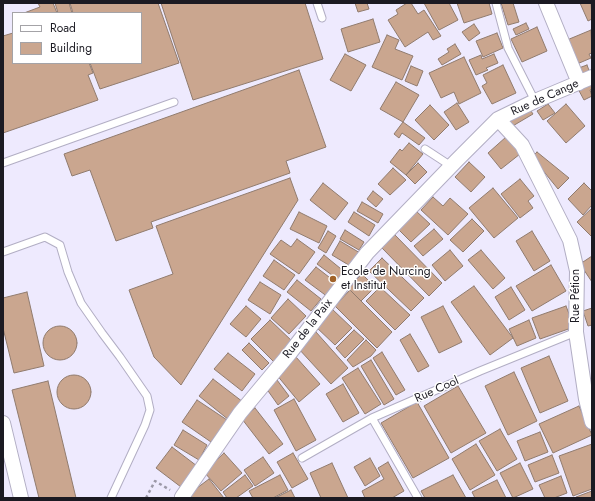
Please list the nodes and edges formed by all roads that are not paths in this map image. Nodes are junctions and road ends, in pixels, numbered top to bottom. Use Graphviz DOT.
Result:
graph roads {
  1 [pos="317,3"];
  2 [pos="496,3"];
  3 [pos="546,3"];
  4 [pos="322,18"];
  5 [pos="586,80"];
  6 [pos="174,102"];
  7 [pos="534,102"];
  8 [pos="498,119"];
  9 [pos="424,148"];
  10 [pos="3,163"];
  11 [pos="451,166"];
  12 [pos="3,252"];
  13 [pos="576,332"];
  14 [pos="372,418"];
  15 [pos="592,422"];
  16 [pos="3,423"];
  17 [pos="302,458"];
  18 [pos="183,497"];
  19 [pos="21,498"];
  20 [pos="111,498"];
  21 [pos="418,498"];
  1 -- 4 [label="lane"];
  2 -- 7 [label="lane"];
  3 -- 5 [label="street"];
  5 -- 7 [label="street, Rue de Cange"];
  6 -- 10 [label="lane"];
  7 -- 8 [label="street, Rue de Cange"];
  8 -- 11 [label="street, Rue de la Paix"];
  8 -- 13 [label="street, Rue Pétion"];
  9 -- 11 [label="lane"];
  11 -- 18 [label="street, Rue de la Paix"];
  12 -- 20 [label="lane"];
  13 -- 14 [label="lane, Rue Cool"];
  13 -- 15 [label="street, Rue Pétion"];
  14 -- 17 [label="lane, Rue Cool"];
  14 -- 21 [label="lane"];
  16 -- 19 [label="street"];
}
